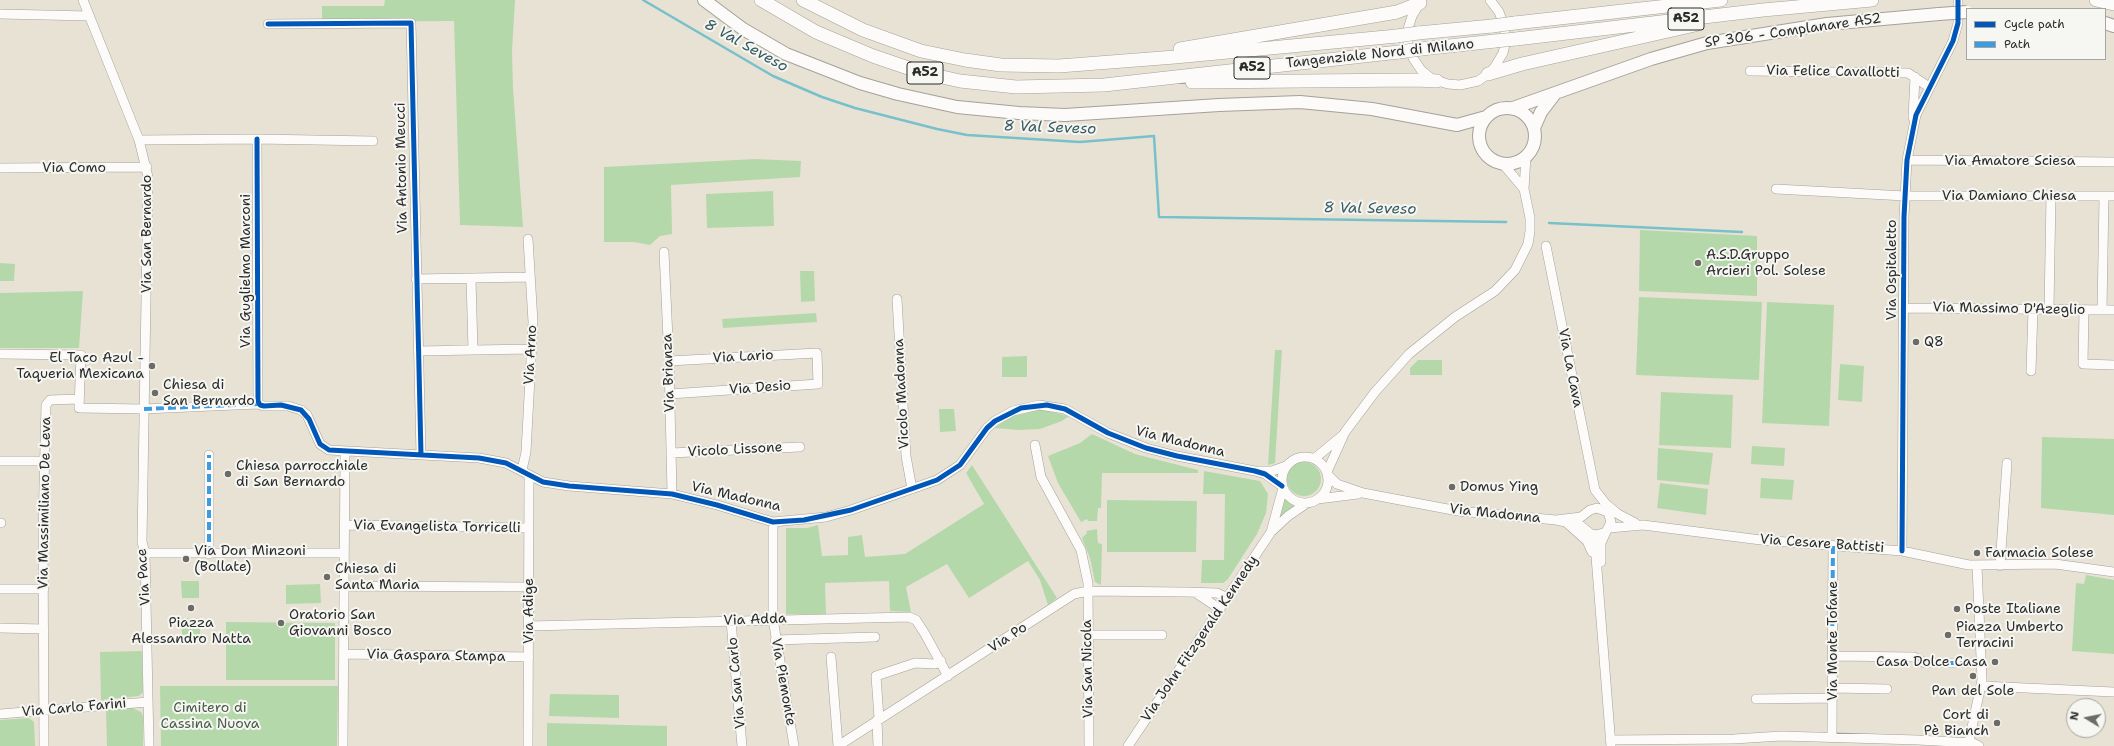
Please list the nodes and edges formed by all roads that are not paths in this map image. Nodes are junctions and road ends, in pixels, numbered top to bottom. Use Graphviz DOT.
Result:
graph roads {
  1 [pos="83,0"];
  2 [pos="704,0"];
  3 [pos="761,0"];
  4 [pos="803,0"];
  5 [pos="1490,0"];
  6 [pos="1721,0"];
  7 [pos="1872,0"];
  8 [pos="1958,0"];
  9 [pos="2096,0"];
  10 [pos="1422,2"];
  11 [pos="2114,4"];
  12 [pos="1763,10"];
  13 [pos="1966,12"];
  14 [pos="0,14"];
  15 [pos="89,16"];
  16 [pos="268,24"];
  17 [pos="1101,62"];
  18 [pos="1750,71"];
  19 [pos="1488,74"];
  20 [pos="1914,77"];
  21 [pos="1437,81"];
  22 [pos="1104,85"];
  23 [pos="1929,87"];
  24 [pos="1555,94"];
  25 [pos="1513,108"];
  26 [pos="1486,117"];
  27 [pos="1457,124"];
  28 [pos="1913,124"];
  29 [pos="1534,128"];
  30 [pos="257,139"];
  31 [pos="139,140"];
  32 [pos="373,141"];
  33 [pos="1479,142"];
  34 [pos="1526,156"];
  35 [pos="1907,160"];
  36 [pos="2114,162"];
  37 [pos="1503,164"];
  38 [pos="147,167"];
  39 [pos="0,168"];
  40 [pos="1524,189"];
  41 [pos="1776,189"];
  42 [pos="1904,196"];
  43 [pos="2051,196"];
  44 [pos="2104,196"];
  45 [pos="2114,196"];
  46 [pos="528,239"];
  47 [pos="1546,246"];
  48 [pos="664,252"];
  49 [pos="530,277"];
  50 [pos="416,279"];
  51 [pos="471,279"];
  52 [pos="898,299"];
  53 [pos="1904,308"];
  54 [pos="2033,309"];
  55 [pos="2049,310"];
  56 [pos="2084,310"];
  57 [pos="2102,310"];
  58 [pos="2114,310"];
  59 [pos="532,349"];
  60 [pos="473,350"];
  61 [pos="418,351"];
  62 [pos="816,353"];
  63 [pos="0,354"];
  64 [pos="669,361"];
  65 [pos="2114,365"];
  66 [pos="2032,372"];
  67 [pos="670,394"];
  68 [pos="79,399"];
  69 [pos="258,404"];
  70 [pos="144,409"];
  71 [pos="1345,432"];
  72 [pos="1035,445"];
  73 [pos="800,446"];
  74 [pos="345,452"];
  75 [pos="671,453"];
  76 [pos="210,454"];
  77 [pos="421,455"];
  78 [pos="1315,458"];
  79 [pos="0,461"];
  80 [pos="44,461"];
  81 [pos="2006,463"];
  82 [pos="1286,466"];
  83 [pos="1255,471"];
  84 [pos="526,473"];
  85 [pos="1327,474"];
  86 [pos="1283,487"];
  87 [pos="912,489"];
  88 [pos="1595,490"];
  89 [pos="1363,493"];
  90 [pos="672,494"];
  91 [pos="1318,499"];
  92 [pos="1307,503"];
  93 [pos="1592,510"];
  94 [pos="1610,517"];
  95 [pos="1560,521"];
  96 [pos="773,522"];
  97 [pos="1639,524"];
  98 [pos="345,525"];
  99 [pos="528,528"];
  100 [pos="1608,530"];
  101 [pos="1588,531"];
  102 [pos="1271,532"];
  103 [pos="1833,546"];
  104 [pos="1902,551"];
  105 [pos="145,553"];
  106 [pos="344,553"];
  107 [pos="209,554"];
  108 [pos="1596,560"];
  109 [pos="1977,566"];
  110 [pos="2000,566"];
  111 [pos="2114,572"];
  112 [pos="344,586"];
  113 [pos="530,586"];
  114 [pos="0,589"];
  115 [pos="44,589"];
  116 [pos="1088,591"];
  117 [pos="1599,591"];
  118 [pos="1196,593"];
  119 [pos="1228,598"];
  120 [pos="1220,609"];
  121 [pos="773,619"];
  122 [pos="731,621"];
  123 [pos="529,626"];
  124 [pos="0,628"];
  125 [pos="44,629"];
  126 [pos="1088,635"];
  127 [pos="1162,635"];
  128 [pos="875,637"];
  129 [pos="775,640"];
  130 [pos="1832,653"];
  131 [pos="344,654"];
  132 [pos="529,657"];
  133 [pos="830,657"];
  134 [pos="941,661"];
  135 [pos="1982,663"];
  136 [pos="948,676"];
  137 [pos="1981,686"];
  138 [pos="1832,688"];
  139 [pos="1886,689"];
  140 [pos="2114,692"];
  141 [pos="1832,698"];
  142 [pos="1756,699"];
  143 [pos="148,702"];
  144 [pos="44,711"];
  145 [pos="0,714"];
  146 [pos="878,719"];
  147 [pos="1832,737"];
  148 [pos="1611,743"];
  149 [pos="1968,744"];
  150 [pos="44,746"];
  151 [pos="149,746"];
  152 [pos="343,746"];
  153 [pos="528,746"];
  154 [pos="742,746"];
  155 [pos="794,746"];
  156 [pos="838,746"];
  157 [pos="878,746"];
  158 [pos="1089,746"];
  159 [pos="1128,746"];
  160 [pos="1979,746"];
  1 -- 15 [label="street, Via San Bernardo"];
  2 -- 27 [label="main road"];
  3 -- 22 [label="highway, Tangenziale Nord di Milano / A52"];
  4 -- 17 [label="highway, Tangenziale Nord di Milano / A52"];
  5 -- 19 [label="street"];
  6 -- 17 [label="highway, Tangenziale Nord di Milano / A52, bridge"];
  7 -- 12 [label="highway, Tangenziale Nord di Milano / A52"];
  8 -- 23 [label="street, Via Ospitaletto"];
  9 -- 11 [label="highway"];
  10 -- 17 [label="highway"];
  10 -- 21 [label="street"];
  12 -- 19 [label="highway"];
  12 -- 22 [label="highway, Tangenziale Nord di Milano / A52, bridge"];
  13 -- 24 [label="main road, SP 306 - Complanare A52, bridge"];
  14 -- 15 [label="street"];
  15 -- 31 [label="street, Via San Bernardo"];
  16 -- 50 [label="street, Via Antonio Meucci"];
  18 -- 20 [label="street, Via Felice Cavallotti"];
  19 -- 21 [label="street"];
  20 -- 23 [label="street, Via Felice Cavallotti"];
  20 -- 28 [label="street, Via Felice Cavallotti"];
  21 -- 22 [label="highway"];
  23 -- 28 [label="street, Via Ospitaletto"];
  24 -- 25 [label="main road, SP 306 - Complanare A52"];
  24 -- 29 [label="main road"];
  25 -- 26 [label="main road"];
  25 -- 29 [label="main road"];
  26 -- 27 [label="main road"];
  26 -- 33 [label="main road"];
  27 -- 33 [label="main road"];
  28 -- 35 [label="street, Via Ospitaletto"];
  29 -- 34 [label="main road"];
  30 -- 31 [label="street"];
  30 -- 32 [label="street"];
  30 -- 69 [label="street, Via Guglielmo Marconi"];
  31 -- 38 [label="street, Via San Bernardo"];
  33 -- 37 [label="main road"];
  34 -- 37 [label="main road"];
  34 -- 40 [label="street"];
  35 -- 36 [label="street, Via Amatore Sciesa"];
  35 -- 42 [label="street, Via Ospitaletto"];
  37 -- 40 [label="street"];
  38 -- 39 [label="street, Via Como"];
  38 -- 70 [label="street, Via San Bernardo"];
  40 -- 71 [label="street"];
  41 -- 42 [label="street, Via Damiano Chiesa"];
  42 -- 43 [label="street, Via Damiano Chiesa"];
  42 -- 53 [label="street, Via Ospitaletto"];
  43 -- 44 [label="street, Via Damiano Chiesa"];
  43 -- 55 [label="street"];
  44 -- 45 [label="street, Via Damiano Chiesa"];
  44 -- 57 [label="street"];
  46 -- 49 [label="street, Via Arno"];
  47 -- 88 [label="street, Via La Cava"];
  48 -- 64 [label="street, Via Brianza"];
  49 -- 51 [label="street"];
  49 -- 59 [label="street, Via Arno"];
  50 -- 51 [label="street"];
  50 -- 61 [label="street, Via Antonio Meucci"];
  51 -- 60 [label="street"];
  52 -- 87 [label="street, Vicolo Madonna"];
  53 -- 54 [label="street, Via Massimo D'Azeglio"];
  53 -- 104 [label="street, Via Ospitaletto"];
  54 -- 55 [label="street, Via Massimo D'Azeglio"];
  54 -- 66 [label="street"];
  55 -- 56 [label="street, Via Massimo D'Azeglio"];
  56 -- 57 [label="street, Via Massimo D'Azeglio"];
  56 -- 65 [label="street"];
  57 -- 58 [label="street, Via Massimo D'Azeglio"];
  59 -- 60 [label="street"];
  59 -- 84 [label="street, Via Arno"];
  60 -- 61 [label="street"];
  61 -- 77 [label="street, Via Antonio Meucci"];
  62 -- 64 [label="street, Via Lario"];
  62 -- 67 [label="street, Via Desio"];
  63 -- 68 [label="street"];
  64 -- 67 [label="street, Via Brianza"];
  67 -- 75 [label="street, Via Brianza"];
  68 -- 70 [label="street"];
  68 -- 80 [label="street, Via Massimiliano De Leva"];
  69 -- 70 [label="street, Via Madonna"];
  69 -- 74 [label="street, Via Madonna"];
  70 -- 105 [label="street, Via Pace"];
  71 -- 78 [label="street"];
  71 -- 85 [label="street"];
  72 -- 116 [label="street, Via San Nicola"];
  73 -- 75 [label="street, Vicolo Lissone"];
  74 -- 77 [label="street, Via Madonna"];
  74 -- 98 [label="street"];
  75 -- 90 [label="street, Via Brianza"];
  76 -- 107 [label="street"];
  77 -- 84 [label="street, Via Madonna"];
  78 -- 82 [label="street"];
  78 -- 85 [label="street"];
  79 -- 80 [label="street"];
  80 -- 115 [label="street, Via Massimiliano De Leva"];
  81 -- 110 [label="street"];
  82 -- 83 [label="street, Via Madonna"];
  82 -- 86 [label="street"];
  83 -- 86 [label="street, Via Madonna"];
  83 -- 87 [label="street, Via Madonna"];
  84 -- 90 [label="street, Via Madonna"];
  84 -- 99 [label="street, Via Adige"];
  85 -- 89 [label="street, Via Madonna"];
  85 -- 91 [label="street"];
  86 -- 92 [label="street"];
  86 -- 102 [label="street, Via John Fitzgerald Kennedy"];
  87 -- 96 [label="street, Via Madonna"];
  88 -- 93 [label="street, Via La Cava"];
  88 -- 97 [label="street, Via Cesare Battisti"];
  89 -- 91 [label="street, Via Madonna"];
  89 -- 95 [label="street, Via Madonna"];
  90 -- 96 [label="street, Via Madonna"];
  91 -- 92 [label="street"];
  92 -- 102 [label="street, Via John Fitzgerald Kennedy"];
  93 -- 94 [label="street"];
  93 -- 95 [label="street"];
  93 -- 101 [label="street"];
  94 -- 97 [label="street, Via Cesare Battisti"];
  94 -- 100 [label="street"];
  95 -- 101 [label="street"];
  95 -- 108 [label="street"];
  96 -- 121 [label="street, Via Piemonte"];
  97 -- 100 [label="street, Via Cesare Battisti"];
  97 -- 103 [label="street, Via Cesare Battisti"];
  98 -- 99 [label="street, Via Evangelista Torricelli"];
  98 -- 106 [label="street"];
  99 -- 113 [label="street, Via Adige"];
  100 -- 101 [label="street"];
  100 -- 117 [label="street"];
  101 -- 108 [label="street"];
  102 -- 119 [label="street, Via John Fitzgerald Kennedy"];
  103 -- 104 [label="street, Via Cesare Battisti"];
  103 -- 130 [label="street, Via Monte Tofane"];
  104 -- 109 [label="street, Via Cesare Battisti"];
  105 -- 107 [label="street"];
  105 -- 143 [label="street, Via Pace"];
  106 -- 107 [label="street"];
  106 -- 112 [label="street"];
  108 -- 117 [label="street"];
  109 -- 110 [label="street, Via Cesare Battisti"];
  109 -- 135 [label="street"];
  110 -- 111 [label="street, Via Cesare Battisti"];
  112 -- 113 [label="street"];
  112 -- 131 [label="street"];
  113 -- 123 [label="street, Via Adige"];
  114 -- 115 [label="street"];
  115 -- 125 [label="street, Via Massimiliano De Leva"];
  116 -- 118 [label="street, Via Po"];
  116 -- 126 [label="street, Via San Nicola"];
  116 -- 136 [label="street, Via Po"];
  117 -- 148 [label="street"];
  118 -- 119 [label="street, Via Po"];
  118 -- 120 [label="street"];
  119 -- 120 [label="street, Via John Fitzgerald Kennedy"];
  120 -- 159 [label="street, Via John Fitzgerald Kennedy"];
  121 -- 122 [label="street, Via Adda"];
  121 -- 129 [label="street, Via Piemonte"];
  121 -- 134 [label="street, Via Adda"];
  122 -- 123 [label="street, Via Adda"];
  122 -- 154 [label="street, Via San Carlo"];
  123 -- 132 [label="street, Via Adige"];
  124 -- 125 [label="street"];
  125 -- 144 [label="street, Via Massimiliano De Leva"];
  126 -- 127 [label="street"];
  126 -- 158 [label="street, Via San Nicola"];
  128 -- 129 [label="street"];
  129 -- 155 [label="street, Via Piemonte"];
  130 -- 135 [label="street"];
  130 -- 138 [label="street, Via Monte Tofane"];
  131 -- 132 [label="street, Via Gaspara Stampa"];
  131 -- 152 [label="street"];
  132 -- 153 [label="street, Via Adige"];
  133 -- 156 [label="street"];
  134 -- 136 [label="street, Via Adda"];
  134 -- 146 [label="street"];
  135 -- 137 [label="street"];
  136 -- 146 [label="street, Via Po"];
  137 -- 140 [label="street"];
  137 -- 149 [label="street"];
  138 -- 139 [label="street"];
  138 -- 141 [label="street, Via Monte Tofane"];
  141 -- 142 [label="street"];
  141 -- 147 [label="street, Via Monte Tofane"];
  143 -- 144 [label="street, Via Carlo Farini"];
  143 -- 151 [label="street, Via Pace"];
  144 -- 145 [label="street, Via Carlo Farini"];
  144 -- 150 [label="street, Via Massimiliano De Leva"];
  146 -- 156 [label="street, Via Po"];
  146 -- 157 [label="street"];
  147 -- 148 [label="street"];
  147 -- 149 [label="street"];
  149 -- 160 [label="street"];
}
